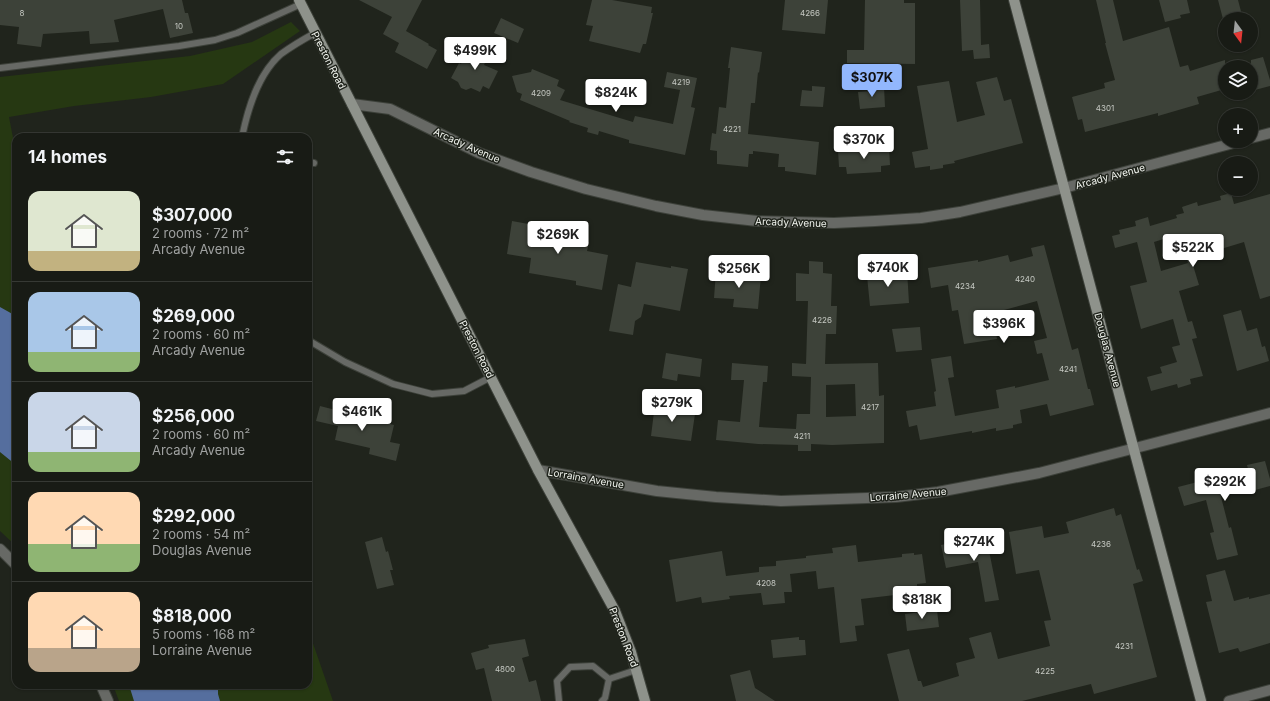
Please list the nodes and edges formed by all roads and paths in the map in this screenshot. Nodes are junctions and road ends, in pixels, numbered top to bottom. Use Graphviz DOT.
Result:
graph roads {
  1 [pos="1014,0"];
  2 [pos="300,2"];
  3 [pos="316,33"];
  4 [pos="0,68"];
  5 [pos="352,104"];
  6 [pos="243,133"];
  7 [pos="1270,133"];
  8 [pos="1258,136"];
  9 [pos="1218,147"];
  10 [pos="1064,188"];
  11 [pos="312,342"];
  12 [pos="491,377"];
  13 [pos="1270,413"];
  14 [pos="1134,449"];
  15 [pos="538,470"];
  16 [pos="0,549"];
  17 [pos="12,560"];
  18 [pos="636,670"];
  19 [pos="609,679"];
  20 [pos="103,689"];
  21 [pos="1270,690"];
  22 [pos="108,701"];
  23 [pos="559,701"];
  24 [pos="602,701"];
  25 [pos="645,701"];
  26 [pos="1201,701"];
  27 [pos="1229,701"];
  1 -- 10 [label="main road, Douglas Avenue"];
  2 -- 3 [label="main road, Preston Road"];
  2 -- 4 [label="lane"];
  3 -- 5 [label="main road, Preston Road"];
  3 -- 6 [label="lane"];
  5 -- 10 [label="street, Arcady Avenue"];
  5 -- 12 [label="main road, Preston Road"];
  7 -- 8 [label="street"];
  9 -- 10 [label="street, Arcady Avenue"];
  10 -- 14 [label="main road, Douglas Avenue"];
  11 -- 12 [label="lane"];
  12 -- 15 [label="main road, Preston Road"];
  13 -- 14 [label="street, Lorraine Avenue"];
  14 -- 15 [label="street, Lorraine Avenue"];
  14 -- 26 [label="main road, Douglas Avenue"];
  15 -- 18 [label="main road, Preston Road"];
  16 -- 17 [label="street"];
  18 -- 19 [label="lane"];
  18 -- 25 [label="main road, Preston Road"];
  19 -- 23 [label="lane"];
  19 -- 24 [label="lane"];
  20 -- 22 [label="street"];
  21 -- 27 [label="street"];
}
